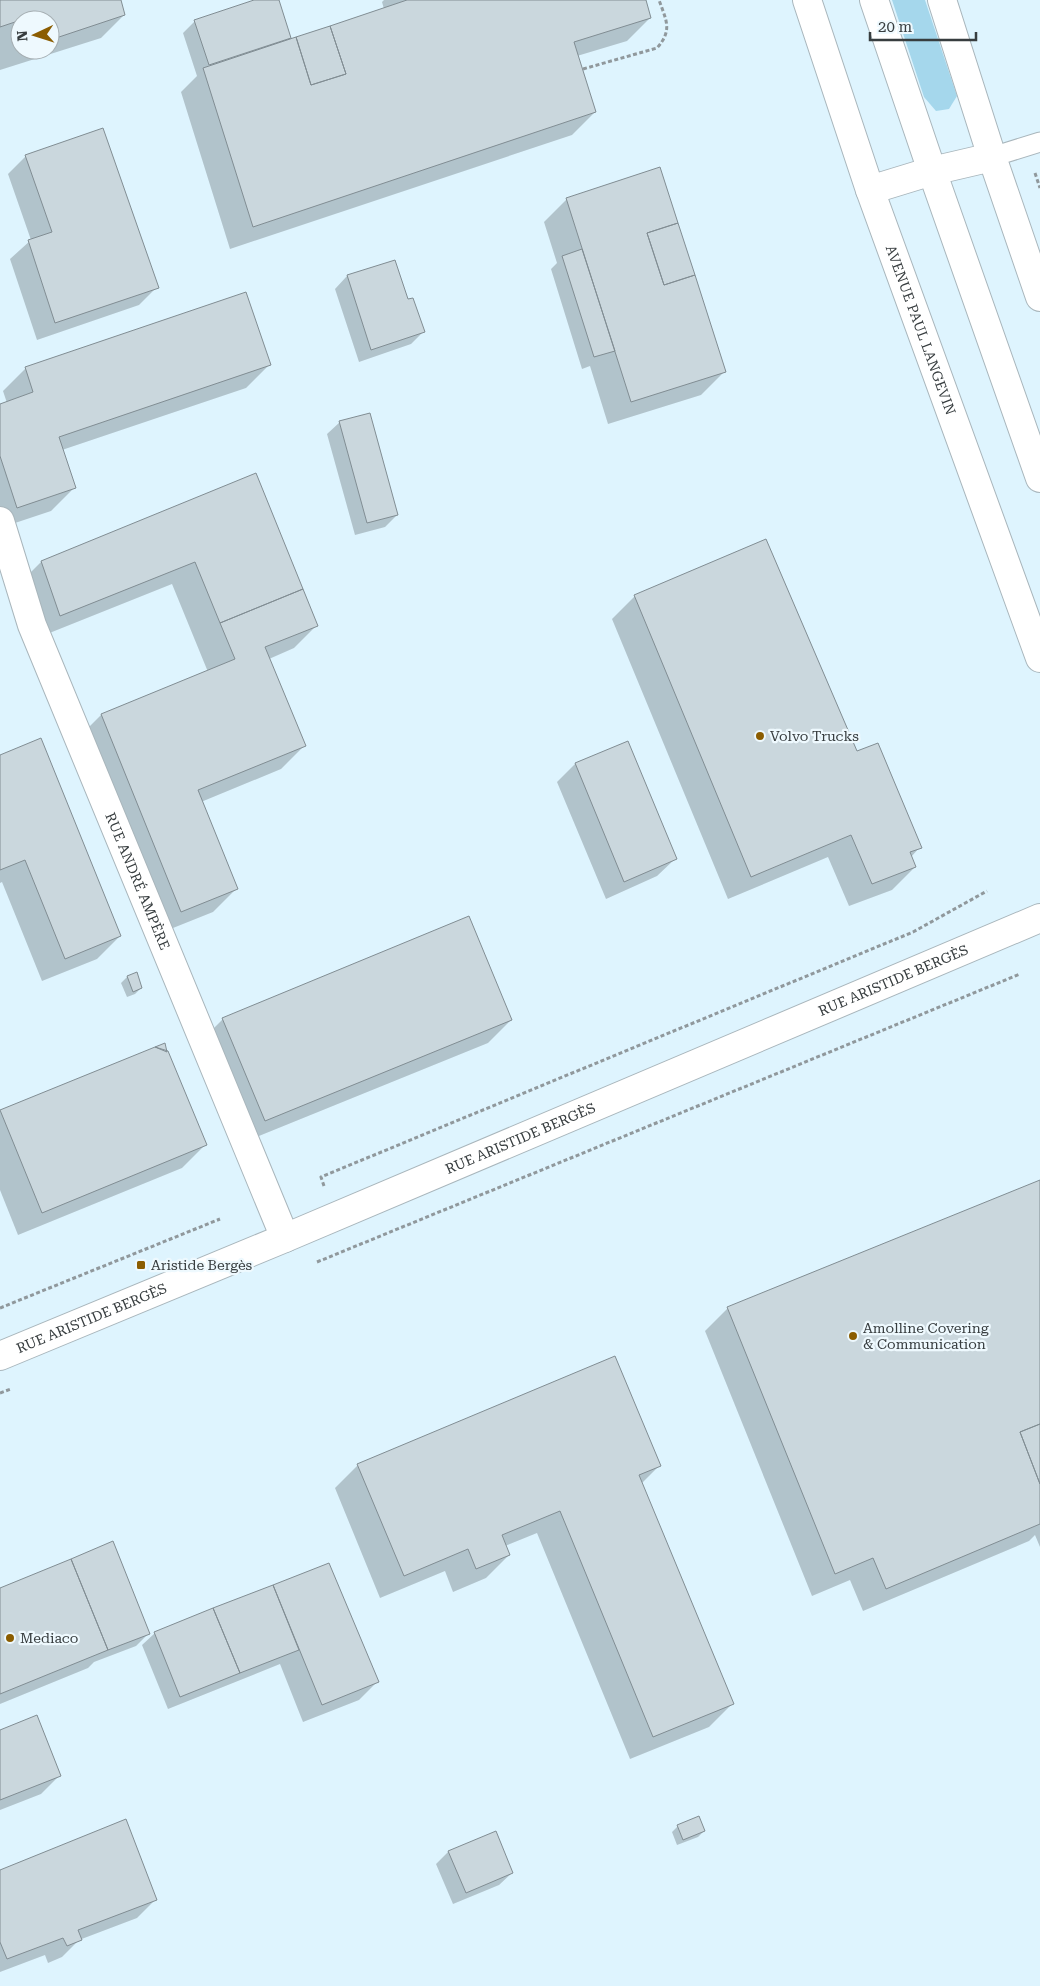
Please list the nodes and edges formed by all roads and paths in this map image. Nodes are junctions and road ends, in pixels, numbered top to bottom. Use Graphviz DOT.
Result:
graph roads {
  1 [pos="659,0"];
  2 [pos="807,0"];
  3 [pos="874,0"];
  4 [pos="942,0"];
  5 [pos="582,70"];
  6 [pos="1040,142"];
  7 [pos="992,157"];
  8 [pos="932,171"];
  9 [pos="870,190"];
  10 [pos="1040,297"];
  11 [pos="1040,478"];
  12 [pos="0,521"];
  13 [pos="1040,658"];
  14 [pos="987,891"];
  15 [pos="1040,918"];
  16 [pos="1020,974"];
  17 [pos="337,1216"];
  18 [pos="220,1219"];
  19 [pos="285,1238"];
  20 [pos="350,1249"];
  21 [pos="314,1264"];
  22 [pos="0,1308"];
  23 [pos="0,1356"];
  24 [pos="18,1386"];
  25 [pos="0,1393"];
  1 -- 5 [label="path"];
  2 -- 9 [label="street, AVENUE PAUL LANGEVIN"];
  3 -- 8 [label="street"];
  4 -- 7 [label="street"];
  6 -- 7 [label="lane"];
  7 -- 8 [label="street"];
  7 -- 10 [label="street"];
  8 -- 9 [label="street"];
  8 -- 11 [label="street"];
  9 -- 13 [label="street, AVENUE PAUL LANGEVIN"];
  12 -- 19 [label="street, RUE ANDRÉ AMPÈRE"];
  14 -- 17 [label="path"];
  15 -- 17 [label="street, RUE ARISTIDE BERGÈS"];
  16 -- 20 [label="path"];
  17 -- 19 [label="street, RUE ARISTIDE BERGÈS"];
  17 -- 20 [label="path"];
  18 -- 22 [label="path"];
  19 -- 23 [label="street, RUE ARISTIDE BERGÈS"];
  20 -- 21 [label="path"];
  24 -- 25 [label="path"];
}
